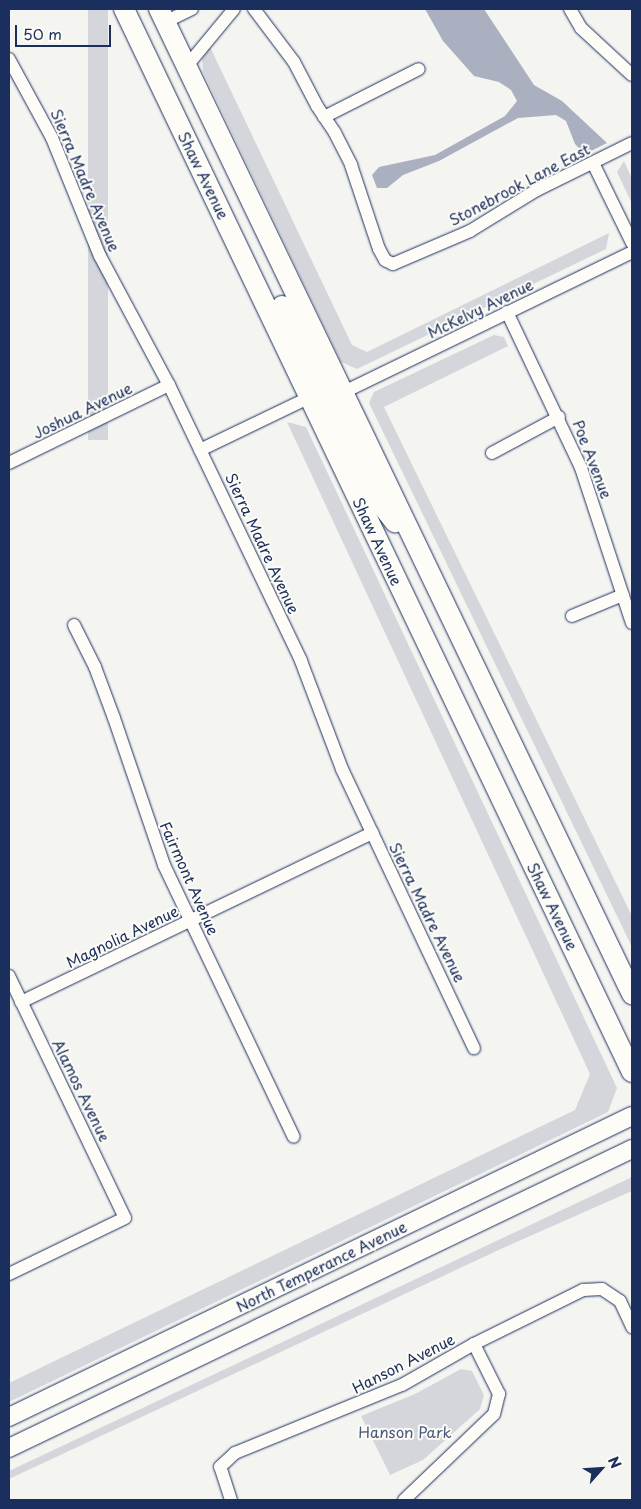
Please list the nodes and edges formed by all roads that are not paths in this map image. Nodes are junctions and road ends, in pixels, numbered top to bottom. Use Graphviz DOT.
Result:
graph roads {
  1 [pos="124,9"];
  2 [pos="192,9"];
  3 [pos="234,9"];
  4 [pos="254,9"];
  5 [pos="570,9"];
  6 [pos="162,15"];
  7 [pos="9,59"];
  8 [pos="186,66"];
  9 [pos="419,69"];
  10 [pos="632,75"];
  11 [pos="324,117"];
  12 [pos="632,144"];
  13 [pos="593,163"];
  14 [pos="232,232"];
  15 [pos="632,242"];
  16 [pos="632,252"];
  17 [pos="507,312"];
  18 [pos="169,386"];
  19 [pos="342,394"];
  20 [pos="310,397"];
  21 [pos="559,417"];
  22 [pos="200,450"];
  23 [pos="492,453"];
  24 [pos="9,463"];
  25 [pos="421,558"];
  26 [pos="623,595"];
  27 [pos="572,616"];
  28 [pos="632,623"];
  29 [pos="74,625"];
  30 [pos="372,833"];
  31 [pos="190,921"];
  32 [pos="9,976"];
  33 [pos="632,994"];
  34 [pos="21,1002"];
  35 [pos="474,1048"];
  36 [pos="632,1072"];
  37 [pos="632,1116"];
  38 [pos="294,1136"];
  39 [pos="632,1150"];
  40 [pos="9,1274"];
  41 [pos="632,1327"];
  42 [pos="474,1344"];
  43 [pos="9,1417"];
  44 [pos="9,1448"];
  45 [pos="231,1500"];
  46 [pos="404,1500"];
  1 -- 14 [label="main road, Shaw Avenue"];
  2 -- 6 [label="street"];
  3 -- 8 [label="street"];
  4 -- 11 [label="street"];
  5 -- 10 [label="street"];
  6 -- 8 [label="main road, Shaw Avenue"];
  7 -- 18 [label="street, Sierra Madre Avenue"];
  8 -- 19 [label="main road, Shaw Avenue"];
  9 -- 11 [label="street"];
  11 -- 13 [label="street, Stonebrook Lane East"];
  12 -- 13 [label="street, Stonebrook Lane East"];
  13 -- 15 [label="street"];
  14 -- 19 [label="main road"];
  14 -- 20 [label="main road, Shaw Avenue"];
  16 -- 17 [label="street, McKelvy Avenue"];
  17 -- 19 [label="street, McKelvy Avenue"];
  17 -- 21 [label="street, Poe Avenue"];
  18 -- 22 [label="street, Sierra Madre Avenue"];
  18 -- 24 [label="street, Joshua Avenue"];
  19 -- 25 [label="main road, Shaw Avenue"];
  20 -- 22 [label="street"];
  20 -- 25 [label="main road"];
  20 -- 36 [label="main road, Shaw Avenue"];
  21 -- 23 [label="street"];
  21 -- 26 [label="street, Poe Avenue"];
  22 -- 30 [label="street, Sierra Madre Avenue"];
  25 -- 33 [label="main road, Shaw Avenue"];
  26 -- 27 [label="street"];
  26 -- 28 [label="street, Poe Avenue"];
  29 -- 31 [label="street, Fairmont Avenue"];
  30 -- 31 [label="street, Magnolia Avenue"];
  30 -- 35 [label="street, Sierra Madre Avenue"];
  31 -- 34 [label="street, Magnolia Avenue"];
  31 -- 38 [label="street, Fairmont Avenue"];
  32 -- 34 [label="street, Alamos Avenue"];
  34 -- 40 [label="street, Alamos Avenue"];
  37 -- 43 [label="main road, North Temperance Avenue"];
  39 -- 44 [label="main road, North Temperance Avenue"];
  41 -- 42 [label="street, Hanson Avenue"];
  42 -- 45 [label="street, Hanson Avenue"];
  42 -- 46 [label="street"];
}
